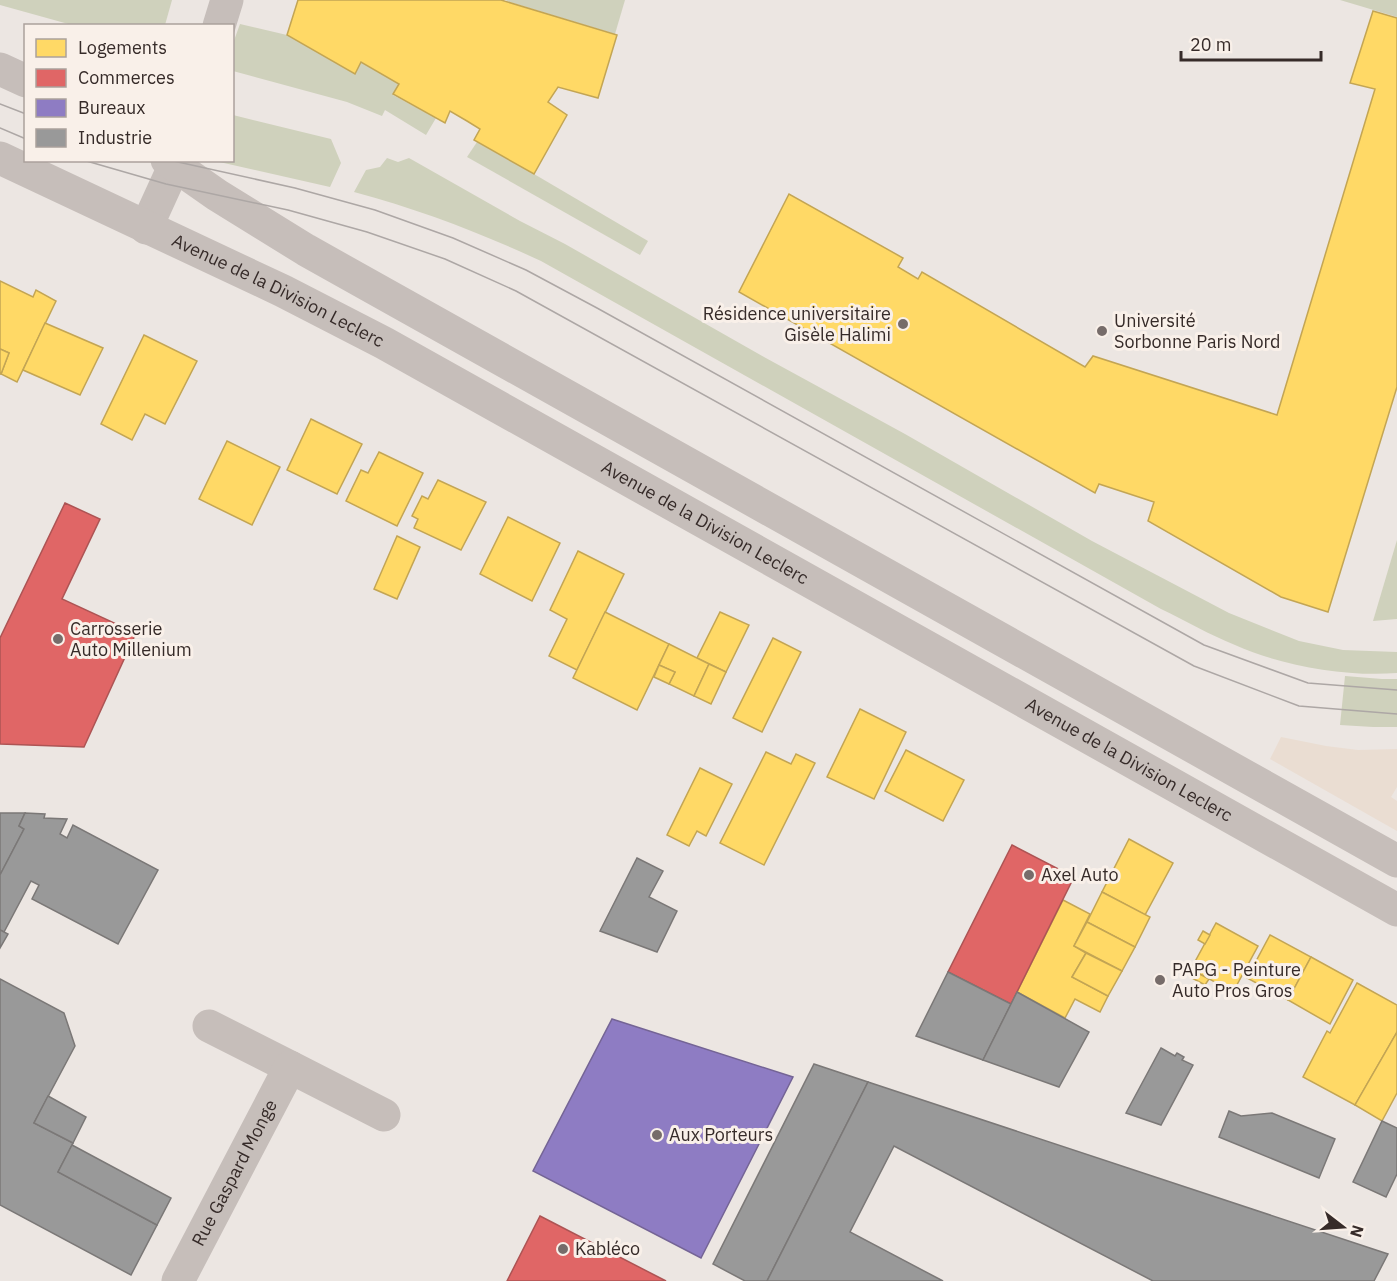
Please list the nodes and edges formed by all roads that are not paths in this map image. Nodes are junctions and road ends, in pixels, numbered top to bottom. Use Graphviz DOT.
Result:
graph roads {
  1 [pos="227,0"];
  2 [pos="220,24"];
  3 [pos="0,69"];
  4 [pos="24,80"];
  5 [pos="0,158"];
  6 [pos="173,162"];
  7 [pos="146,228"];
  8 [pos="1397,861"];
  9 [pos="1397,910"];
  10 [pos="209,1026"];
  11 [pos="290,1067"];
  12 [pos="384,1115"];
  13 [pos="178,1281"];
  1 -- 2 [label="street"];
  3 -- 4 [label="street"];
  5 -- 7 [label="street, Avenue de la Division Leclerc"];
  6 -- 7 [label="street"];
  6 -- 8 [label="street"];
  7 -- 9 [label="street, Avenue de la Division Leclerc"];
  10 -- 11 [label="street"];
  11 -- 12 [label="street"];
  11 -- 13 [label="street, Rue Gaspard Monge"];
}
